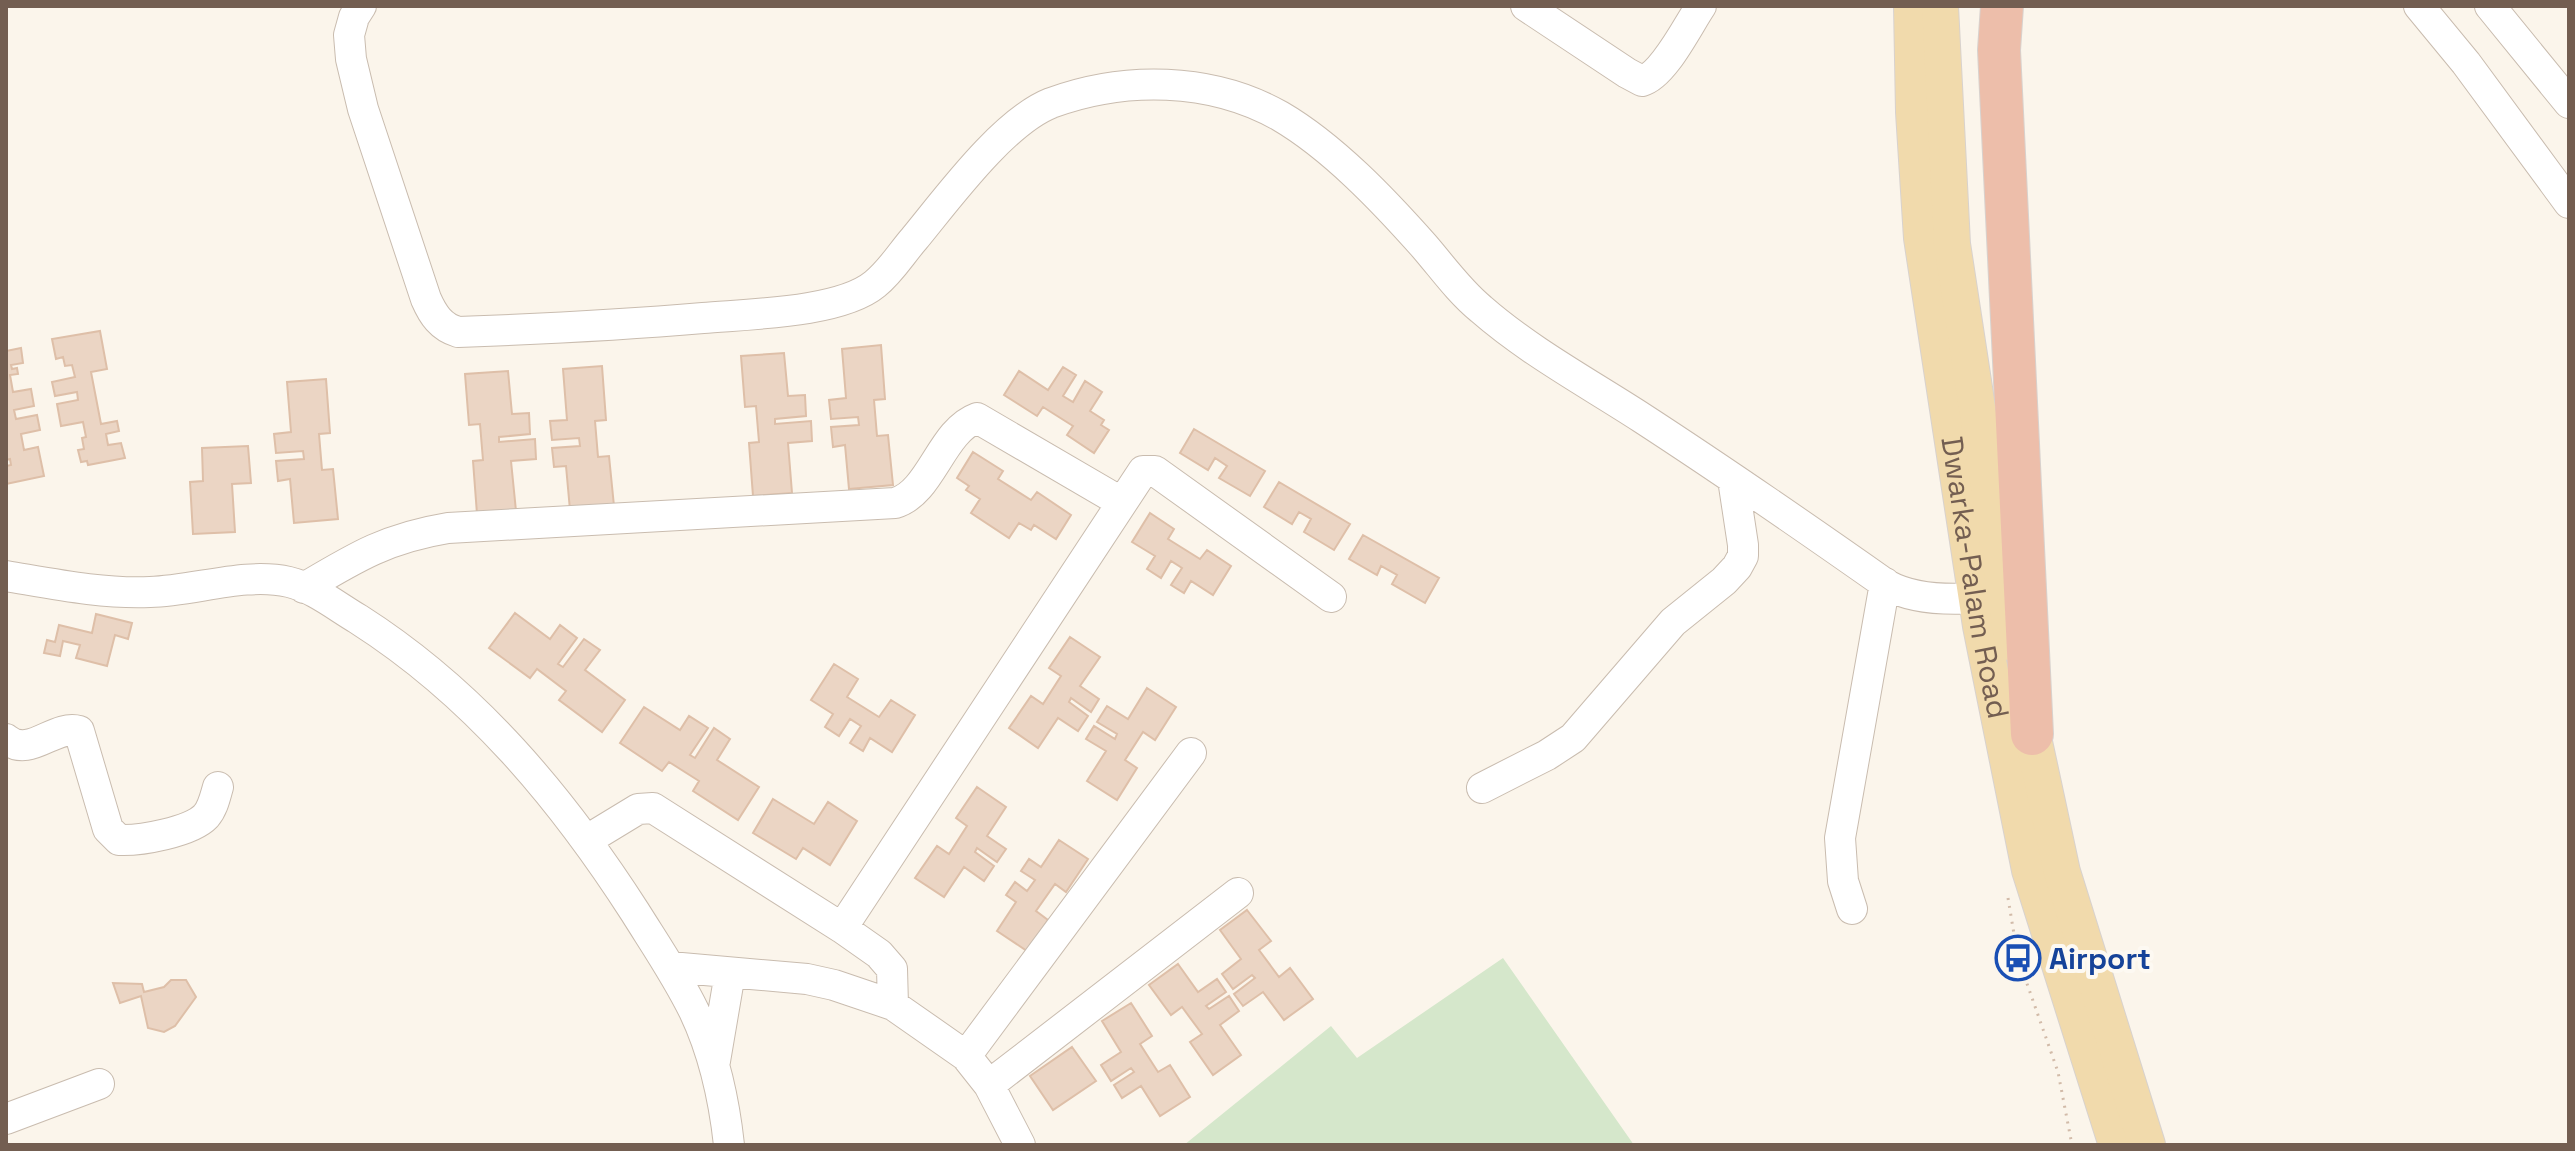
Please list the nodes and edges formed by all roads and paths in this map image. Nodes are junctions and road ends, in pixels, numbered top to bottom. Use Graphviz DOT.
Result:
graph roads {
  1 [pos="361,6"];
  2 [pos="1526,6"];
  3 [pos="1701,6"];
  4 [pos="1912,6"];
  5 [pos="1940,6"];
  6 [pos="2002,6"];
  7 [pos="2419,6"];
  8 [pos="2490,6"];
  9 [pos="2569,103"];
  10 [pos="2569,203"];
  11 [pos="1733,479"];
  12 [pos="1121,502"];
  13 [pos="6,576"];
  14 [pos="1885,583"];
  15 [pos="304,588"];
  16 [pos="1331,597"];
  17 [pos="1977,598"];
  18 [pos="2032,734"];
  19 [pos="6,739"];
  20 [pos="1191,753"];
  21 [pos="218,787"];
  22 [pos="1482,788"];
  23 [pos="587,840"];
  24 [pos="1238,893"];
  25 [pos="1852,909"];
  26 [pos="842,928"];
  27 [pos="670,967"];
  28 [pos="730,973"];
  29 [pos="893,1005"];
  30 [pos="966,1056"];
  31 [pos="714,1065"];
  32 [pos="99,1084"];
  33 [pos="989,1085"];
  34 [pos="6,1119"];
  35 [pos="2123,1143"];
  36 [pos="729,1145"];
  37 [pos="1020,1145"];
  1 -- 11 [label="street"];
  2 -- 3 [label="street"];
  4 -- 17 [label="main road, Dwarka-Palam Road"];
  5 -- 18 [label="main road, Dwarka-Palam Road"];
  6 -- 18 [label="highway"];
  7 -- 10 [label="street"];
  8 -- 9 [label="street"];
  11 -- 14 [label="street"];
  11 -- 22 [label="street"];
  12 -- 15 [label="street"];
  12 -- 16 [label="street"];
  12 -- 26 [label="street"];
  13 -- 15 [label="street"];
  14 -- 17 [label="street"];
  14 -- 25 [label="street"];
  15 -- 23 [label="street"];
  17 -- 35 [label="main road, Dwarka-Palam Road"];
  18 -- 35 [label="main road, Dwarka-Palam Road"];
  19 -- 21 [label="street"];
  20 -- 30 [label="street"];
  23 -- 26 [label="street"];
  23 -- 27 [label="street"];
  24 -- 33 [label="street"];
  26 -- 29 [label="street"];
  27 -- 28 [label="street"];
  27 -- 31 [label="street"];
  28 -- 29 [label="street"];
  28 -- 31 [label="street"];
  29 -- 30 [label="street"];
  30 -- 33 [label="street"];
  31 -- 36 [label="street"];
  32 -- 34 [label="street"];
  33 -- 37 [label="street"];
}
